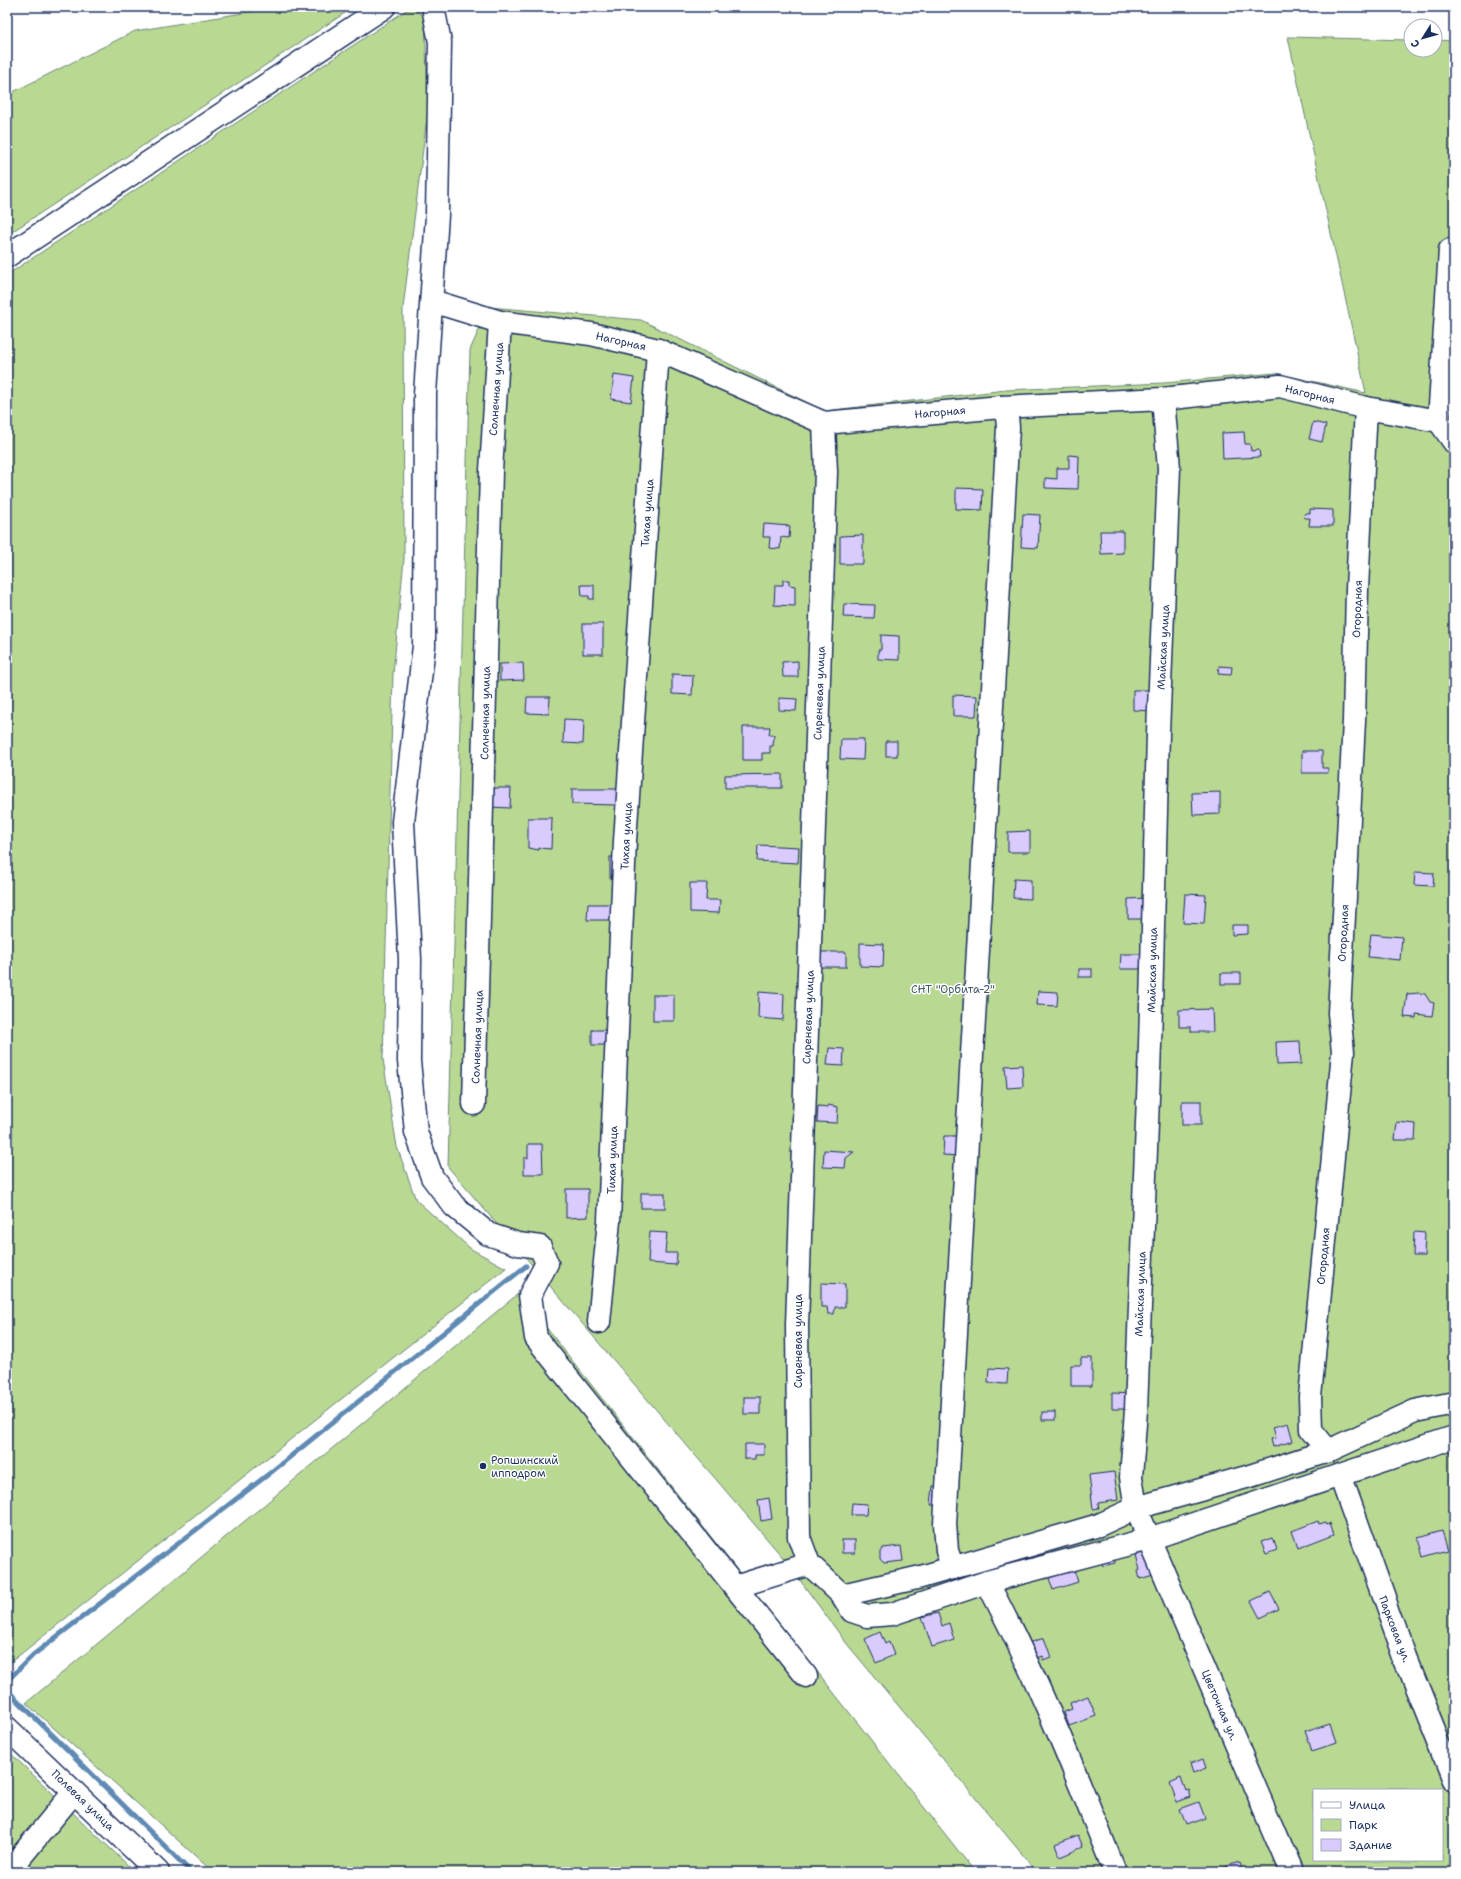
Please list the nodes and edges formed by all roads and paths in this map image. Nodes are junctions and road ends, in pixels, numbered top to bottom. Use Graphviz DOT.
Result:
graph roads {
  1 [pos="384,7"];
  2 [pos="433,7"];
  3 [pos="1450,250"];
  4 [pos="7,256"];
  5 [pos="432,301"];
  6 [pos="500,322"];
  7 [pos="658,350"];
  8 [pos="1163,399"];
  9 [pos="1002,407"];
  10 [pos="1366,408"];
  11 [pos="1439,421"];
  12 [pos="824,423"];
  13 [pos="1454,442"];
  14 [pos="474,1104"];
  15 [pos="599,1322"];
  16 [pos="1454,1403"];
  17 [pos="1454,1437"];
  18 [pos="1328,1451"];
  19 [pos="1340,1476"];
  20 [pos="1136,1508"];
  21 [pos="1149,1539"];
  22 [pos="809,1564"];
  23 [pos="953,1568"];
  24 [pos="987,1582"];
  25 [pos="735,1587"];
  26 [pos="842,1595"];
  27 [pos="806,1676"];
  28 [pos="7,1728"];
  29 [pos="1454,1780"];
  30 [pos="74,1792"];
  31 [pos="8,1872"];
  32 [pos="158,1872"];
  33 [pos="1116,1872"];
  34 [pos="1291,1872"];
  1 -- 4 [label="street"];
  2 -- 5 [label="street"];
  3 -- 11 [label="street"];
  5 -- 6 [label="street, Нагорная"];
  5 -- 25 [label="street"];
  6 -- 7 [label="street, Нагорная"];
  6 -- 14 [label="street, Солнечная улица"];
  7 -- 12 [label="street, Нагорная"];
  7 -- 15 [label="street, Тихая улица"];
  8 -- 9 [label="street, Нагорная"];
  8 -- 10 [label="street, Нагорная"];
  8 -- 20 [label="street, Майская улица"];
  9 -- 12 [label="street, Нагорная"];
  9 -- 23 [label="street"];
  10 -- 11 [label="street, Нагорная"];
  10 -- 18 [label="street, Огородная"];
  11 -- 13 [label="street"];
  12 -- 22 [label="street, Сиреневая улица"];
  16 -- 18 [label="street"];
  17 -- 19 [label="street, Сиреневая улица"];
  18 -- 20 [label="street"];
  19 -- 21 [label="street, Сиреневая улица"];
  19 -- 29 [label="street, Парковая ул."];
  20 -- 21 [label="street, Майская улица"];
  20 -- 23 [label="street"];
  21 -- 24 [label="street, Сиреневая улица"];
  21 -- 34 [label="street, Цветочная ул."];
  22 -- 25 [label="street"];
  22 -- 26 [label="street, Сиреневая улица"];
  23 -- 26 [label="street"];
  24 -- 26 [label="street, Сиреневая улица"];
  24 -- 33 [label="street"];
  25 -- 27 [label="street"];
  28 -- 30 [label="street, Полевая улица"];
  30 -- 31 [label="street"];
  30 -- 32 [label="street, Полевая улица"];
}
